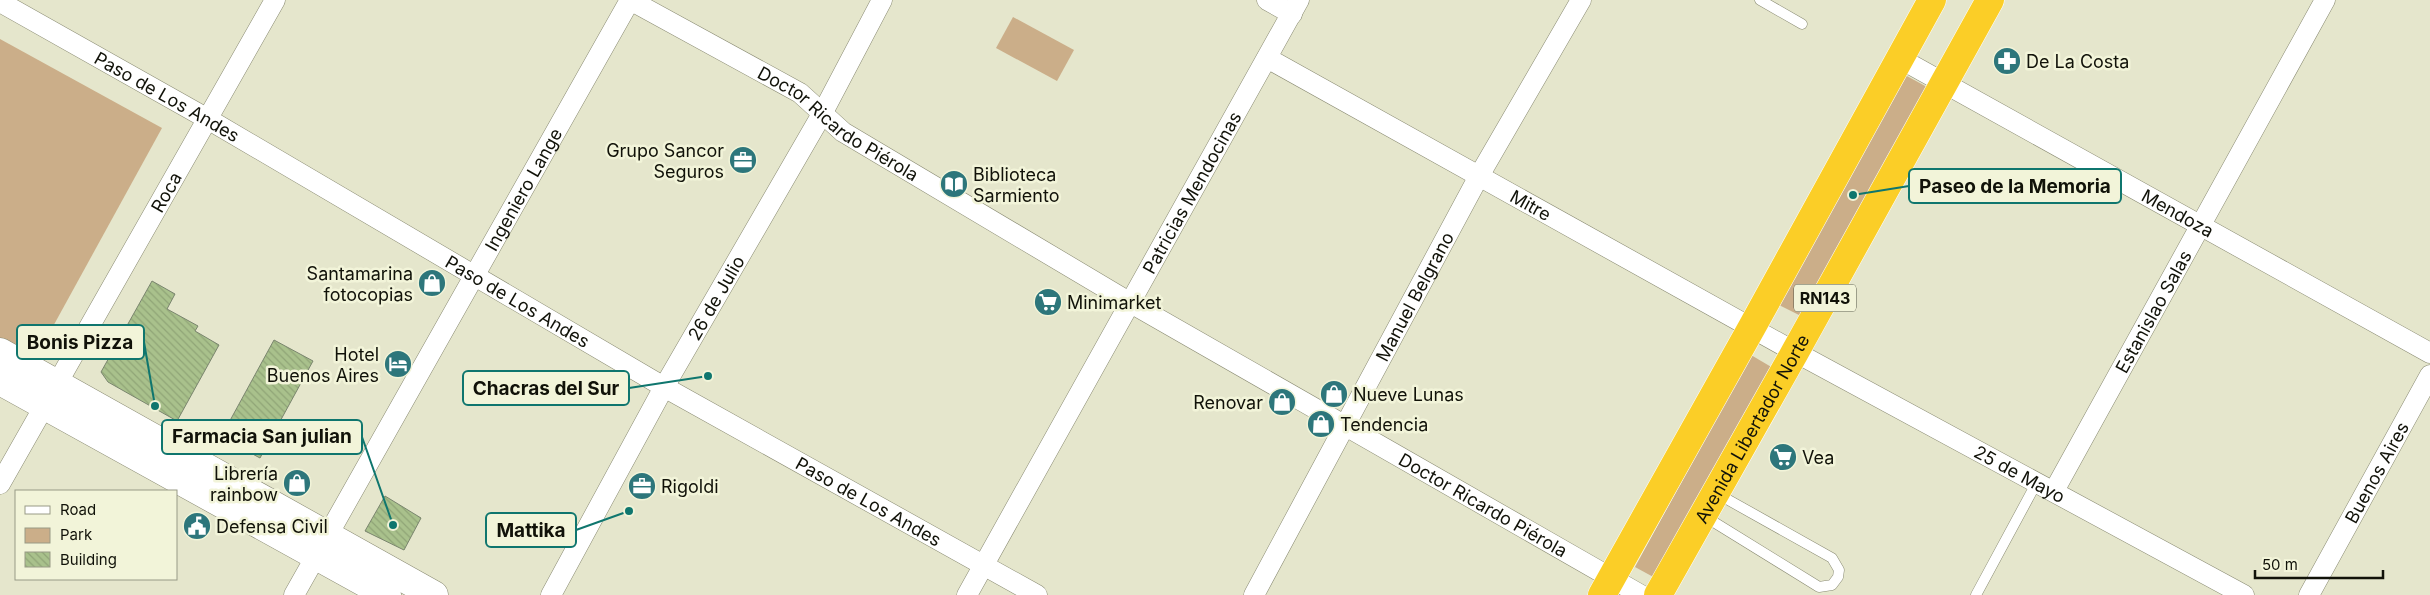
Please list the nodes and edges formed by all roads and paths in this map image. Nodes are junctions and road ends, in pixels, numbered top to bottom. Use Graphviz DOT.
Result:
graph roads {
  1 [pos="275,0"];
  2 [pos="630,0"];
  3 [pos="882,0"];
  4 [pos="1266,0"];
  5 [pos="1581,0"];
  6 [pos="1760,0"];
  7 [pos="1932,0"];
  8 [pos="1990,0"];
  9 [pos="2325,0"];
  10 [pos="0,2"];
  11 [pos="1296,7"];
  12 [pos="1802,24"];
  13 [pos="1267,58"];
  14 [pos="1899,58"];
  15 [pos="1943,84"];
  16 [pos="822,114"];
  17 [pos="206,118"];
  18 [pos="1480,176"];
  19 [pos="2199,224"];
  20 [pos="474,274"];
  21 [pos="1130,302"];
  22 [pos="1752,327"];
  23 [pos="0,352"];
  24 [pos="1795,352"];
  25 [pos="2430,353"];
  26 [pos="2430,376"];
  27 [pos="0,381"];
  28 [pos="664,386"];
  29 [pos="51,395"];
  30 [pos="1344,424"];
  31 [pos="0,484"];
  32 [pos="2046,487"];
  33 [pos="1709,505"];
  34 [pos="323,545"];
  35 [pos="984,564"];
  36 [pos="1606,587"];
  37 [pos="294,595"];
  38 [pos="387,595"];
  39 [pos="434,595"];
  40 [pos="551,595"];
  41 [pos="967,595"];
  42 [pos="1037,595"];
  43 [pos="1254,595"];
  44 [pos="1641,595"];
  45 [pos="1658,595"];
  46 [pos="1976,595"];
  47 [pos="2244,595"];
  48 [pos="2308,595"];
  1 -- 17 [label="street, Roca"];
  2 -- 16 [label="street, Doctor Ricardo Piérola"];
  2 -- 20 [label="street, Ingeniero Lange"];
  3 -- 16 [label="street, 26 de Julio"];
  4 -- 11 [label="street"];
  5 -- 18 [label="street, Manuel Belgrano"];
  6 -- 12 [label="lane"];
  7 -- 14 [label="highway, RN143"];
  8 -- 15 [label="highway, Avenida Libertador Norte / RN143"];
  9 -- 19 [label="street, Estanislao Salas"];
  10 -- 17 [label="street, Paso de Los Andes"];
  11 -- 13 [label="street, Patricias Mendocinas"];
  13 -- 18 [label="street, Mitre"];
  13 -- 21 [label="street, Patricias Mendocinas"];
  14 -- 15 [label="street, Mendoza"];
  14 -- 22 [label="highway, RN143"];
  15 -- 19 [label="street, Mendoza"];
  15 -- 24 [label="highway, Avenida Libertador Norte / RN143"];
  16 -- 21 [label="street, Doctor Ricardo Piérola"];
  16 -- 28 [label="street, 26 de Julio"];
  17 -- 20 [label="street, Paso de Los Andes"];
  17 -- 29 [label="street, Roca"];
  18 -- 22 [label="street, Mitre"];
  18 -- 30 [label="street, Manuel Belgrano"];
  19 -- 25 [label="street, Mendoza"];
  19 -- 32 [label="street, Estanislao Salas"];
  20 -- 28 [label="street, Paso de Los Andes"];
  20 -- 34 [label="street, Ingeniero Lange"];
  21 -- 30 [label="street, Doctor Ricardo Piérola"];
  21 -- 35 [label="street, Patricias Mendocinas"];
  22 -- 24 [label="street, Mitre"];
  22 -- 36 [label="highway, RN143"];
  23 -- 29 [label="main road"];
  24 -- 32 [label="street, 25 de Mayo"];
  24 -- 33 [label="highway, Avenida Libertador Norte / RN143"];
  26 -- 48 [label="street, Buenos Aires"];
  27 -- 29 [label="main road"];
  28 -- 35 [label="street, Paso de Los Andes"];
  28 -- 40 [label="street, 26 de Julio"];
  29 -- 31 [label="street, Roca"];
  29 -- 34 [label="main road"];
  30 -- 36 [label="street, Doctor Ricardo Piérola"];
  30 -- 43 [label="street, Manuel Belgrano"];
  32 -- 46 [label="lane"];
  32 -- 47 [label="street, 25 de Mayo"];
  33 -- 33 [label="lane"];
  33 -- 45 [label="highway, Avenida Libertador Norte / RN143"];
  34 -- 37 [label="street, Ingeniero Lange"];
  34 -- 38 [label="main road"];
  34 -- 39 [label="main road"];
  35 -- 41 [label="street, Patricias Mendocinas"];
  35 -- 42 [label="street, Paso de Los Andes"];
  36 -- 44 [label="street, Doctor Ricardo Piérola"];
}
